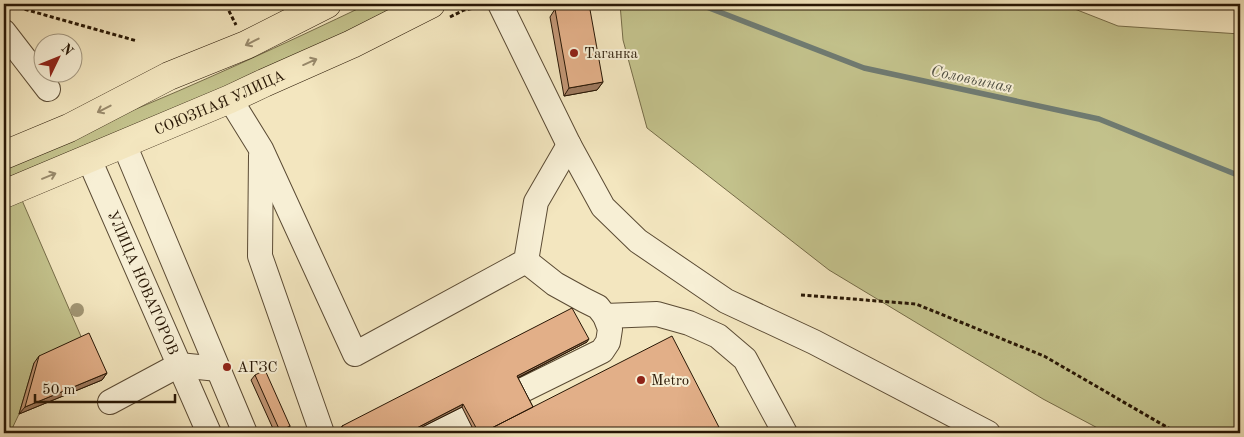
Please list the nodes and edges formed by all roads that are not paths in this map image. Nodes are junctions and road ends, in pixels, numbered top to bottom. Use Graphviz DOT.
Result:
graph roads {
  1 [pos="326,4"];
  2 [pos="431,4"];
  3 [pos="500,4"];
  4 [pos="300,10"];
  5 [pos="4,32"];
  6 [pos="48,89"];
  7 [pos="230,99"];
  8 [pos="124,144"];
  9 [pos="569,145"];
  10 [pos="261,149"];
  11 [pos="4,155"];
  12 [pos="89,159"];
  13 [pos="4,194"];
  14 [pos="526,261"];
  15 [pos="605,316"];
  16 [pos="179,365"];
  17 [pos="218,369"];
  18 [pos="521,390"];
  19 [pos="110,402"];
  20 [pos="466,416"];
  21 [pos="209,433"];
  22 [pos="245,433"];
  23 [pos="322,433"];
  24 [pos="428,433"];
  25 [pos="785,433"];
  26 [pos="988,433"];
  1 -- 4 [label="main road"];
  7 -- 2 [label="main road, СОЮЗНАЯ УЛИЦА, one-way"];
  3 -- 9 [label="street"];
  4 -- 11 [label="main road, one-way"];
  5 -- 6 [label="street"];
  7 -- 8 [label="main road, СОЮЗНАЯ УЛИЦА"];
  7 -- 10 [label="street"];
  8 -- 12 [label="main road, СОЮЗНАЯ УЛИЦА"];
  8 -- 17 [label="street"];
  9 -- 14 [label="street"];
  9 -- 26 [label="street"];
  10 -- 14 [label="street"];
  10 -- 23 [label="street"];
  13 -- 12 [label="main road, СОЮЗНАЯ УЛИЦА, one-way"];
  12 -- 16 [label="street, УЛИЦА НОВАТОРОВ"];
  14 -- 15 [label="street"];
  15 -- 18 [label="street"];
  15 -- 25 [label="street"];
  16 -- 17 [label="street"];
  16 -- 19 [label="street"];
  16 -- 21 [label="street, УЛИЦА НОВАТОРОВ"];
  17 -- 22 [label="street"];
  20 -- 24 [label="street"];
}
